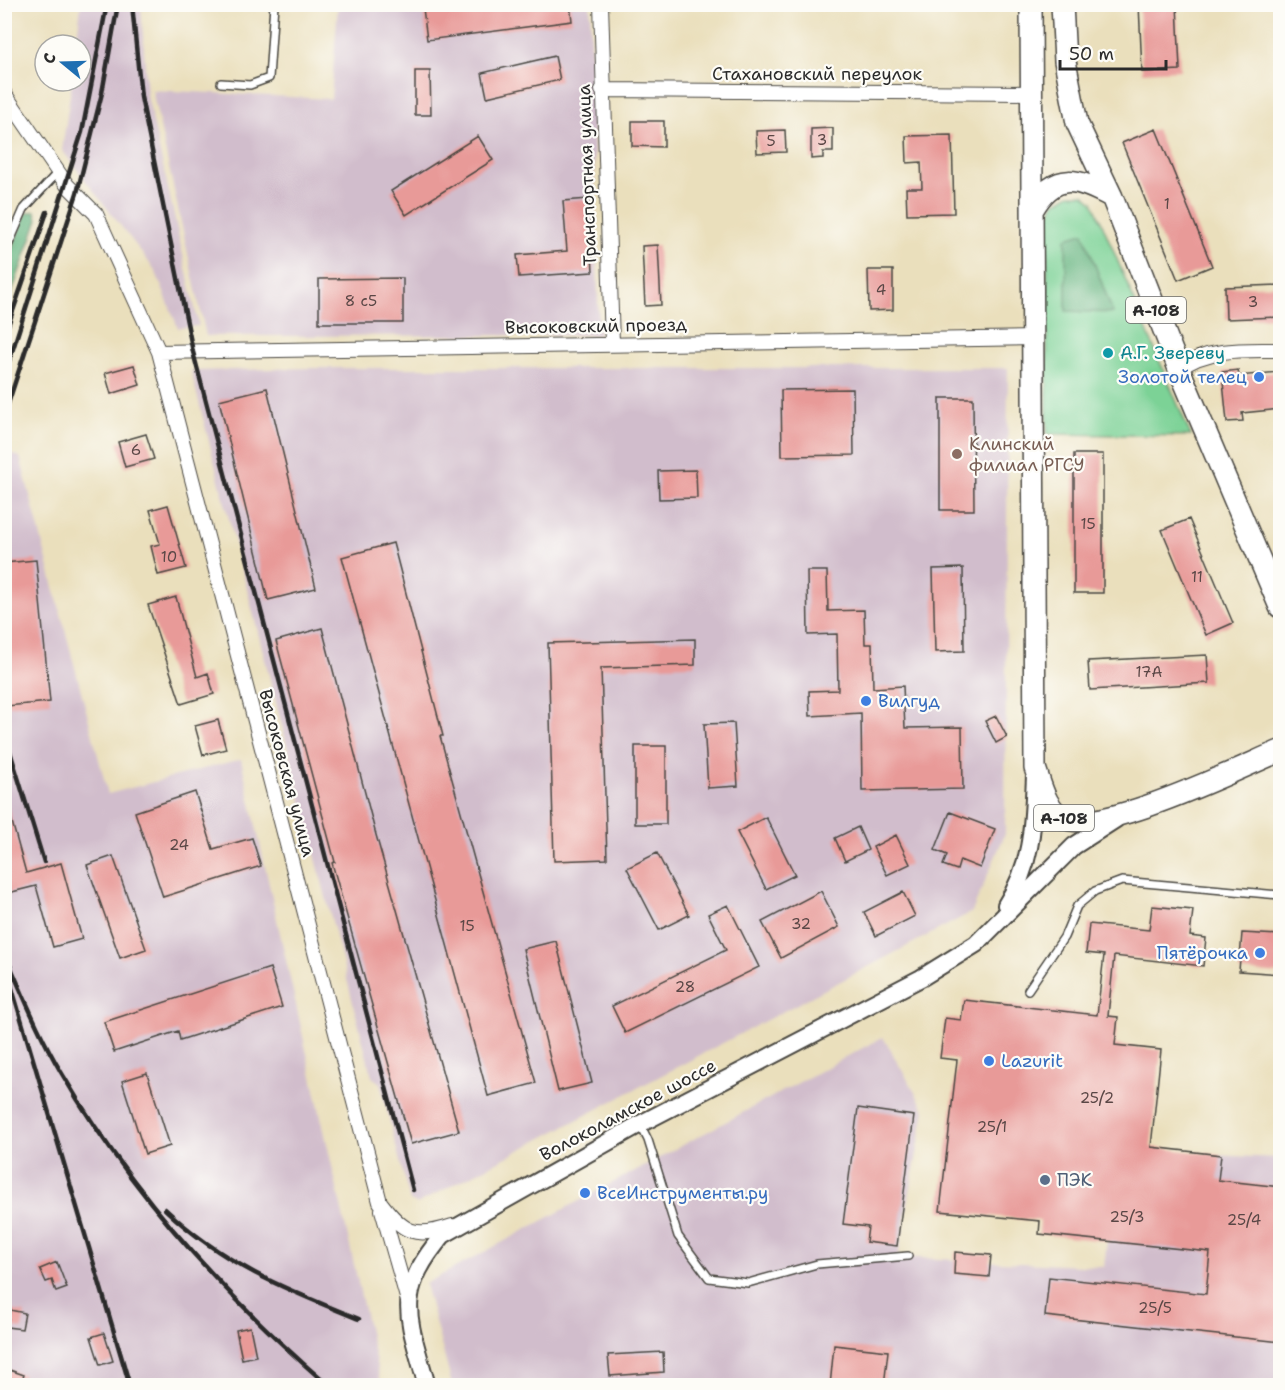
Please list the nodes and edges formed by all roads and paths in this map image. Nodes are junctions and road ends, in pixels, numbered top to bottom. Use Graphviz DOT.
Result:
graph roads {
  1 [pos="274,4"];
  2 [pos="601,4"];
  3 [pos="1031,4"];
  4 [pos="1062,4"];
  5 [pos="221,82"];
  6 [pos="602,90"];
  7 [pos="4,93"];
  8 [pos="1033,93"];
  9 [pos="58,172"];
  10 [pos="1112,197"];
  11 [pos="1033,209"];
  12 [pos="4,255"];
  13 [pos="1033,338"];
  14 [pos="612,343"];
  15 [pos="1281,350"];
  16 [pos="159,352"];
  17 [pos="1179,369"];
  18 [pos="1281,607"];
  19 [pos="1281,751"];
  20 [pos="1035,768"];
  21 [pos="1122,816"];
  22 [pos="1281,895"];
  23 [pos="976,944"];
  24 [pos="1028,990"];
  25 [pos="640,1124"];
  26 [pos="380,1203"];
  27 [pos="462,1222"];
  28 [pos="908,1256"];
  29 [pos="408,1301"];
  30 [pos="427,1386"];
  1 -- 5 [label="lane"];
  2 -- 6 [label="street, Транспортная улица"];
  3 -- 8 [label="highway, А-108"];
  4 -- 10 [label="highway, А-108"];
  6 -- 8 [label="street, Стахановский переулок"];
  6 -- 14 [label="street, Транспортная улица"];
  7 -- 9 [label="street, Высоковская улица"];
  8 -- 11 [label="highway, А-108"];
  9 -- 12 [label="lane"];
  9 -- 16 [label="street, Высоковская улица"];
  10 -- 11 [label="highway"];
  10 -- 17 [label="highway, А-108"];
  11 -- 13 [label="highway, А-108"];
  13 -- 14 [label="street, Высоковский проезд"];
  13 -- 20 [label="highway, А-108"];
  14 -- 16 [label="street, Высоковский проезд"];
  15 -- 17 [label="street"];
  16 -- 26 [label="street, Высоковская улица"];
  17 -- 18 [label="highway, А-108"];
  19 -- 21 [label="highway, А-108"];
  20 -- 21 [label="highway, А-108"];
  20 -- 23 [label="street, Волоколамское шоссе"];
  21 -- 23 [label="street, Волоколамское шоссе"];
  22 -- 24 [label="lane"];
  23 -- 25 [label="street, Волоколамское шоссе"];
  25 -- 27 [label="street, Волоколамское шоссе"];
  25 -- 28 [label="lane"];
  26 -- 27 [label="street, Высоковская улица"];
  26 -- 29 [label="street, Высоковская улица"];
  27 -- 29 [label="street, Волоколамское шоссе"];
  29 -- 30 [label="street, Волоколамское шоссе"];
}
